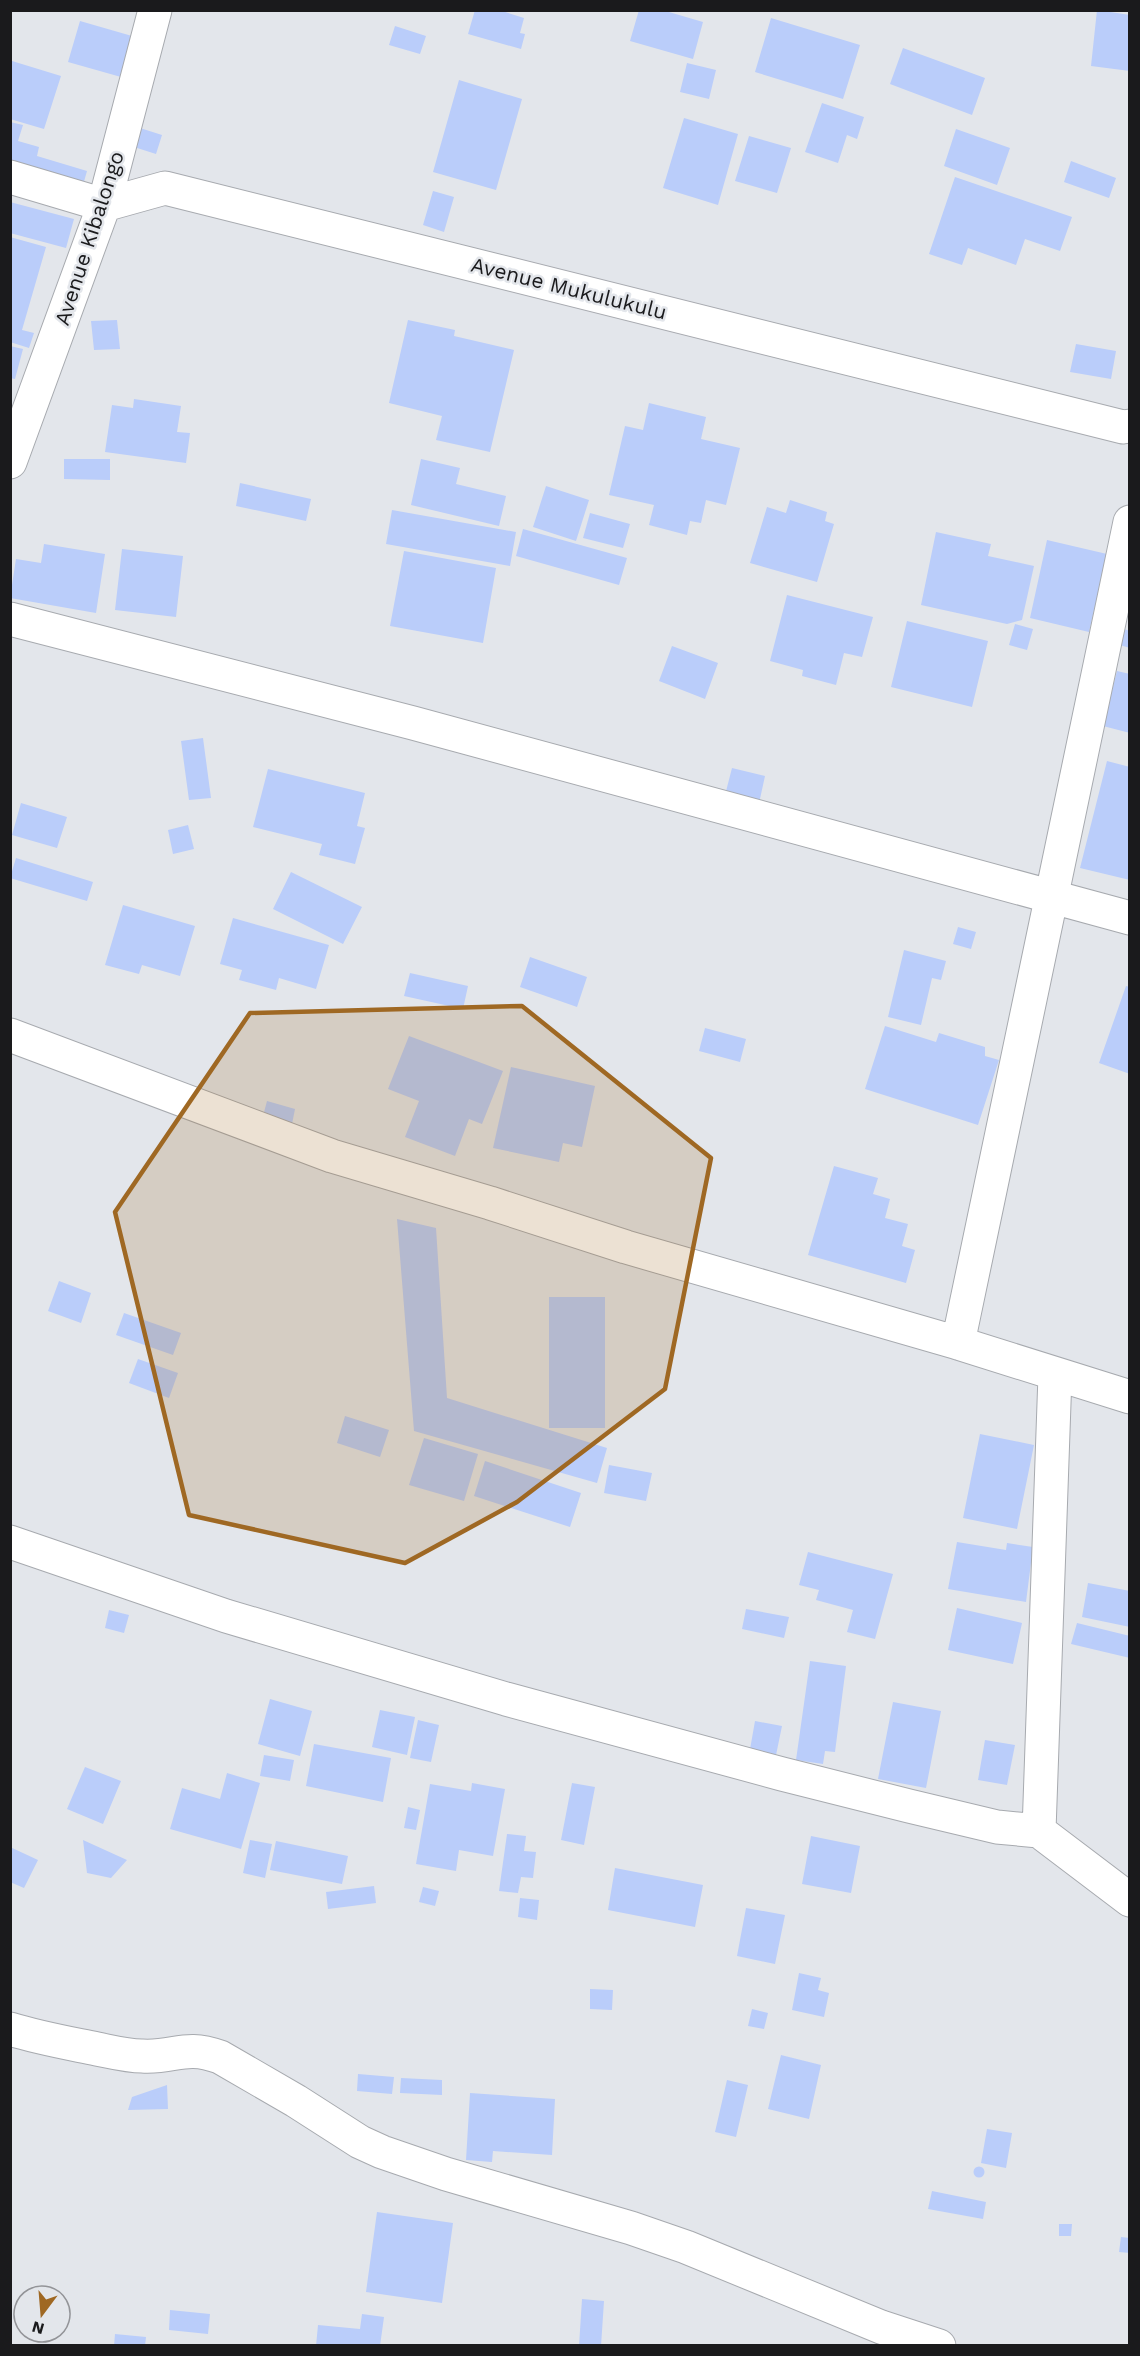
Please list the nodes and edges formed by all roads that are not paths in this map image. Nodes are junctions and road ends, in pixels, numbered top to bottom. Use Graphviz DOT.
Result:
graph roads {
  1 [pos="155,10"];
  2 [pos="10,177"];
  3 [pos="104,204"];
  4 [pos="1127,418"];
  5 [pos="10,462"];
  6 [pos="1130,522"];
  7 [pos="10,619"];
  8 [pos="1051,897"];
  9 [pos="1130,918"];
  10 [pos="10,1035"];
  11 [pos="958,1343"];
  12 [pos="1055,1375"];
  13 [pos="1130,1397"];
  14 [pos="10,1542"];
  15 [pos="1039,1831"];
  16 [pos="1130,1900"];
  17 [pos="10,2029"];
  18 [pos="939,2346"];
  1 -- 3 [label="street, Avenue Kibalongo"];
  2 -- 3 [label="street"];
  3 -- 4 [label="street, Avenue Mukulukulu"];
  3 -- 5 [label="street, Avenue Kibalongo"];
  6 -- 8 [label="street"];
  7 -- 8 [label="street"];
  8 -- 9 [label="street"];
  8 -- 11 [label="street"];
  10 -- 11 [label="street"];
  11 -- 12 [label="street"];
  12 -- 13 [label="street"];
  12 -- 15 [label="street"];
  14 -- 15 [label="street"];
  15 -- 16 [label="street"];
  17 -- 18 [label="street"];
}
